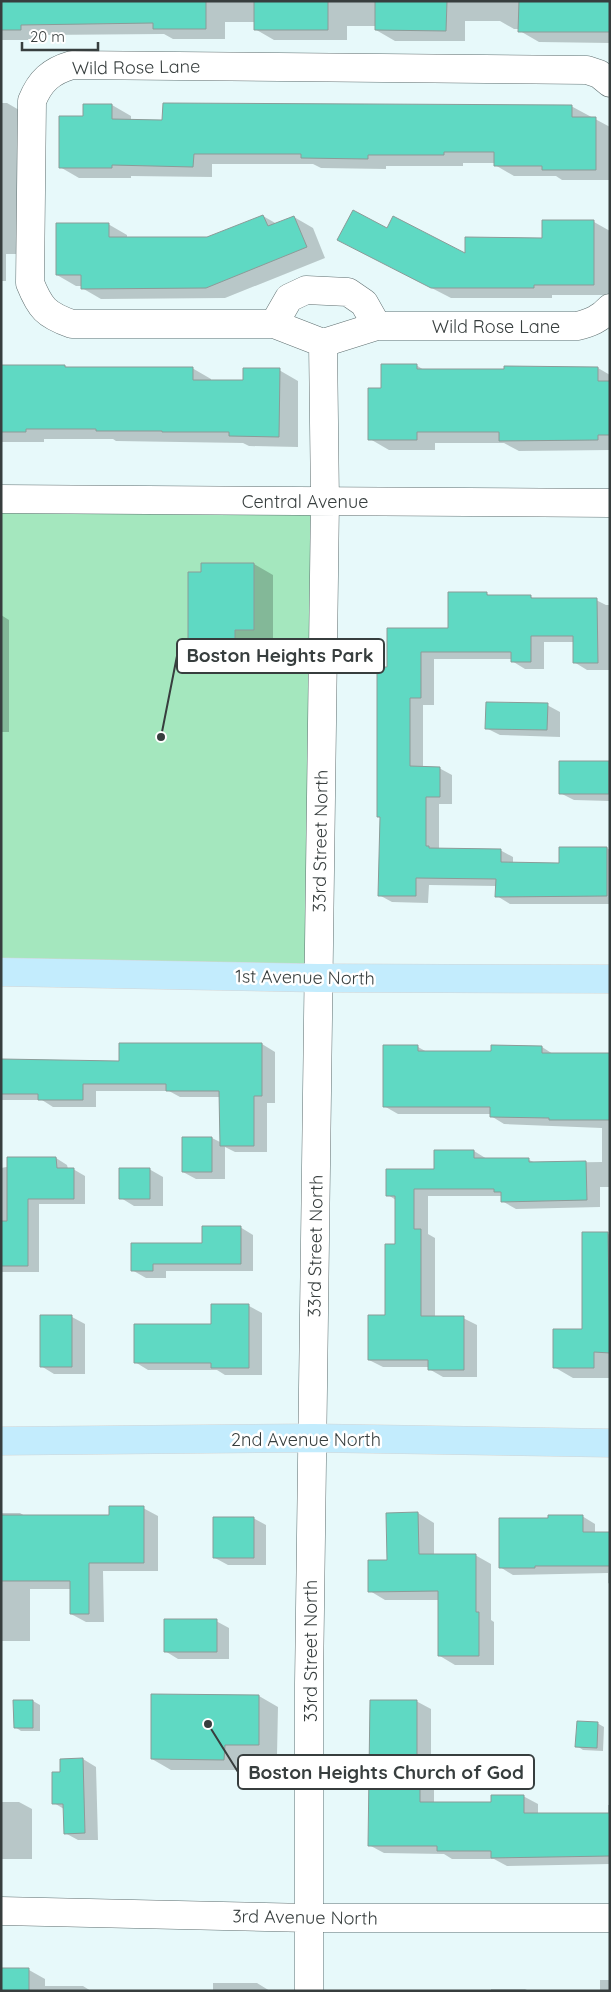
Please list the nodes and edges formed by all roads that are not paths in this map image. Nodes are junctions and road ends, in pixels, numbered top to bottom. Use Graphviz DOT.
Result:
graph roads {
  1 [pos="610,83"];
  2 [pos="610,308"];
  3 [pos="274,324"];
  4 [pos="377,326"];
  5 [pos="323,343"];
  6 [pos="1,499"];
  7 [pos="325,502"];
  8 [pos="610,502"];
  9 [pos="1,972"];
  10 [pos="318,978"];
  11 [pos="610,979"];
  12 [pos="312,1438"];
  13 [pos="1,1441"];
  14 [pos="610,1444"];
  15 [pos="1,1911"];
  16 [pos="310,1918"];
  17 [pos="610,1918"];
  18 [pos="309,1991"];
  1 -- 3 [label="street, Wild Rose Lane"];
  2 -- 4 [label="street, Wild Rose Lane"];
  3 -- 4 [label="street"];
  3 -- 5 [label="street, Wild Rose Lane"];
  4 -- 5 [label="street, Wild Rose Lane"];
  5 -- 7 [label="street"];
  6 -- 7 [label="street, Central Avenue"];
  7 -- 8 [label="street, Central Avenue"];
  7 -- 10 [label="street, 33rd Street North"];
  9 -- 10 [label="main road, 1st Avenue North"];
  10 -- 11 [label="main road, 1st Avenue North"];
  10 -- 12 [label="street, 33rd Street North"];
  12 -- 13 [label="main road, 2nd Avenue North"];
  12 -- 14 [label="main road, 2nd Avenue North"];
  12 -- 16 [label="street, 33rd Street North"];
  15 -- 16 [label="street, 3rd Avenue North"];
  16 -- 17 [label="street, 3rd Avenue North"];
  16 -- 18 [label="street, 33rd Street North"];
}
